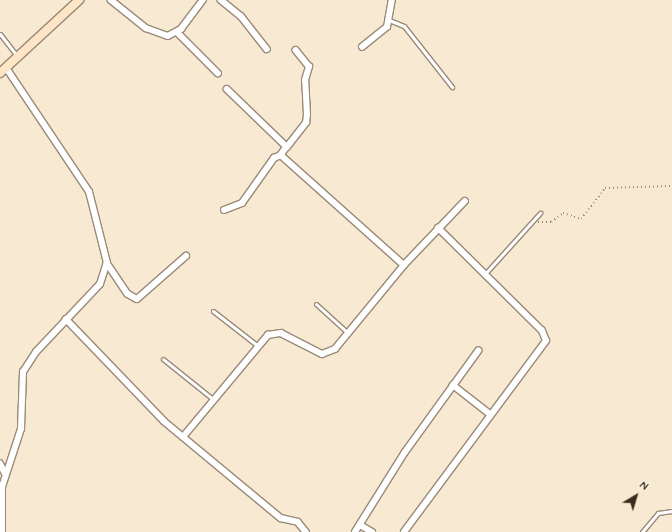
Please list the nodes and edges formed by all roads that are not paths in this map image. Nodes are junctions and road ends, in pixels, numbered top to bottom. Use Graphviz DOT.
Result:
graph roads {
  1 [pos="79,0"];
  2 [pos="111,0"];
  3 [pos="203,0"];
  4 [pos="221,0"];
  5 [pos="392,0"];
  6 [pos="389,20"];
  7 [pos="177,32"];
  8 [pos="0,34"];
  9 [pos="362,47"];
  10 [pos="267,49"];
  11 [pos="296,51"];
  12 [pos="18,57"];
  13 [pos="3,71"];
  14 [pos="218,73"];
  15 [pos="452,87"];
  16 [pos="227,89"];
  17 [pos="287,147"];
  18 [pos="281,155"];
  19 [pos="465,201"];
  20 [pos="224,210"];
  21 [pos="540,214"];
  22 [pos="438,228"];
  23 [pos="186,256"];
  24 [pos="107,263"];
  25 [pos="404,265"];
  26 [pos="484,275"];
  27 [pos="316,304"];
  28 [pos="212,311"];
  29 [pos="66,319"];
  30 [pos="348,333"];
  31 [pos="258,346"];
  32 [pos="478,351"];
  33 [pos="163,359"];
  34 [pos="453,385"];
  35 [pos="214,400"];
  36 [pos="490,414"];
  37 [pos="183,437"];
  38 [pos="0,463"];
  39 [pos="5,473"];
  40 [pos="672,511"];
  41 [pos="360,525"];
  42 [pos="2,532"];
  43 [pos="306,532"];
  44 [pos="355,532"];
  45 [pos="372,532"];
  46 [pos="404,532"];
  47 [pos="642,532"];
  1 -- 12 [label="street"];
  2 -- 7 [label="street"];
  3 -- 7 [label="street"];
  4 -- 10 [label="street"];
  5 -- 6 [label="street"];
  6 -- 9 [label="street"];
  6 -- 15 [label="lane"];
  7 -- 14 [label="street"];
  8 -- 12 [label="lane"];
  11 -- 17 [label="street"];
  12 -- 13 [label="street"];
  13 -- 24 [label="street"];
  16 -- 17 [label="street"];
  17 -- 18 [label="street"];
  18 -- 20 [label="street"];
  18 -- 25 [label="street"];
  19 -- 22 [label="street"];
  21 -- 26 [label="lane"];
  22 -- 25 [label="street"];
  22 -- 26 [label="street"];
  23 -- 24 [label="street"];
  24 -- 29 [label="street"];
  25 -- 30 [label="street"];
  26 -- 36 [label="street"];
  27 -- 30 [label="lane"];
  28 -- 31 [label="lane"];
  29 -- 37 [label="street"];
  29 -- 39 [label="street"];
  30 -- 31 [label="street"];
  31 -- 35 [label="street"];
  32 -- 34 [label="street"];
  33 -- 35 [label="lane"];
  34 -- 36 [label="street"];
  34 -- 41 [label="street"];
  35 -- 37 [label="street"];
  36 -- 46 [label="street"];
  37 -- 43 [label="street"];
  38 -- 39 [label="street"];
  39 -- 42 [label="street"];
  40 -- 47 [label="lane"];
  41 -- 44 [label="street"];
  41 -- 45 [label="street"];
}
